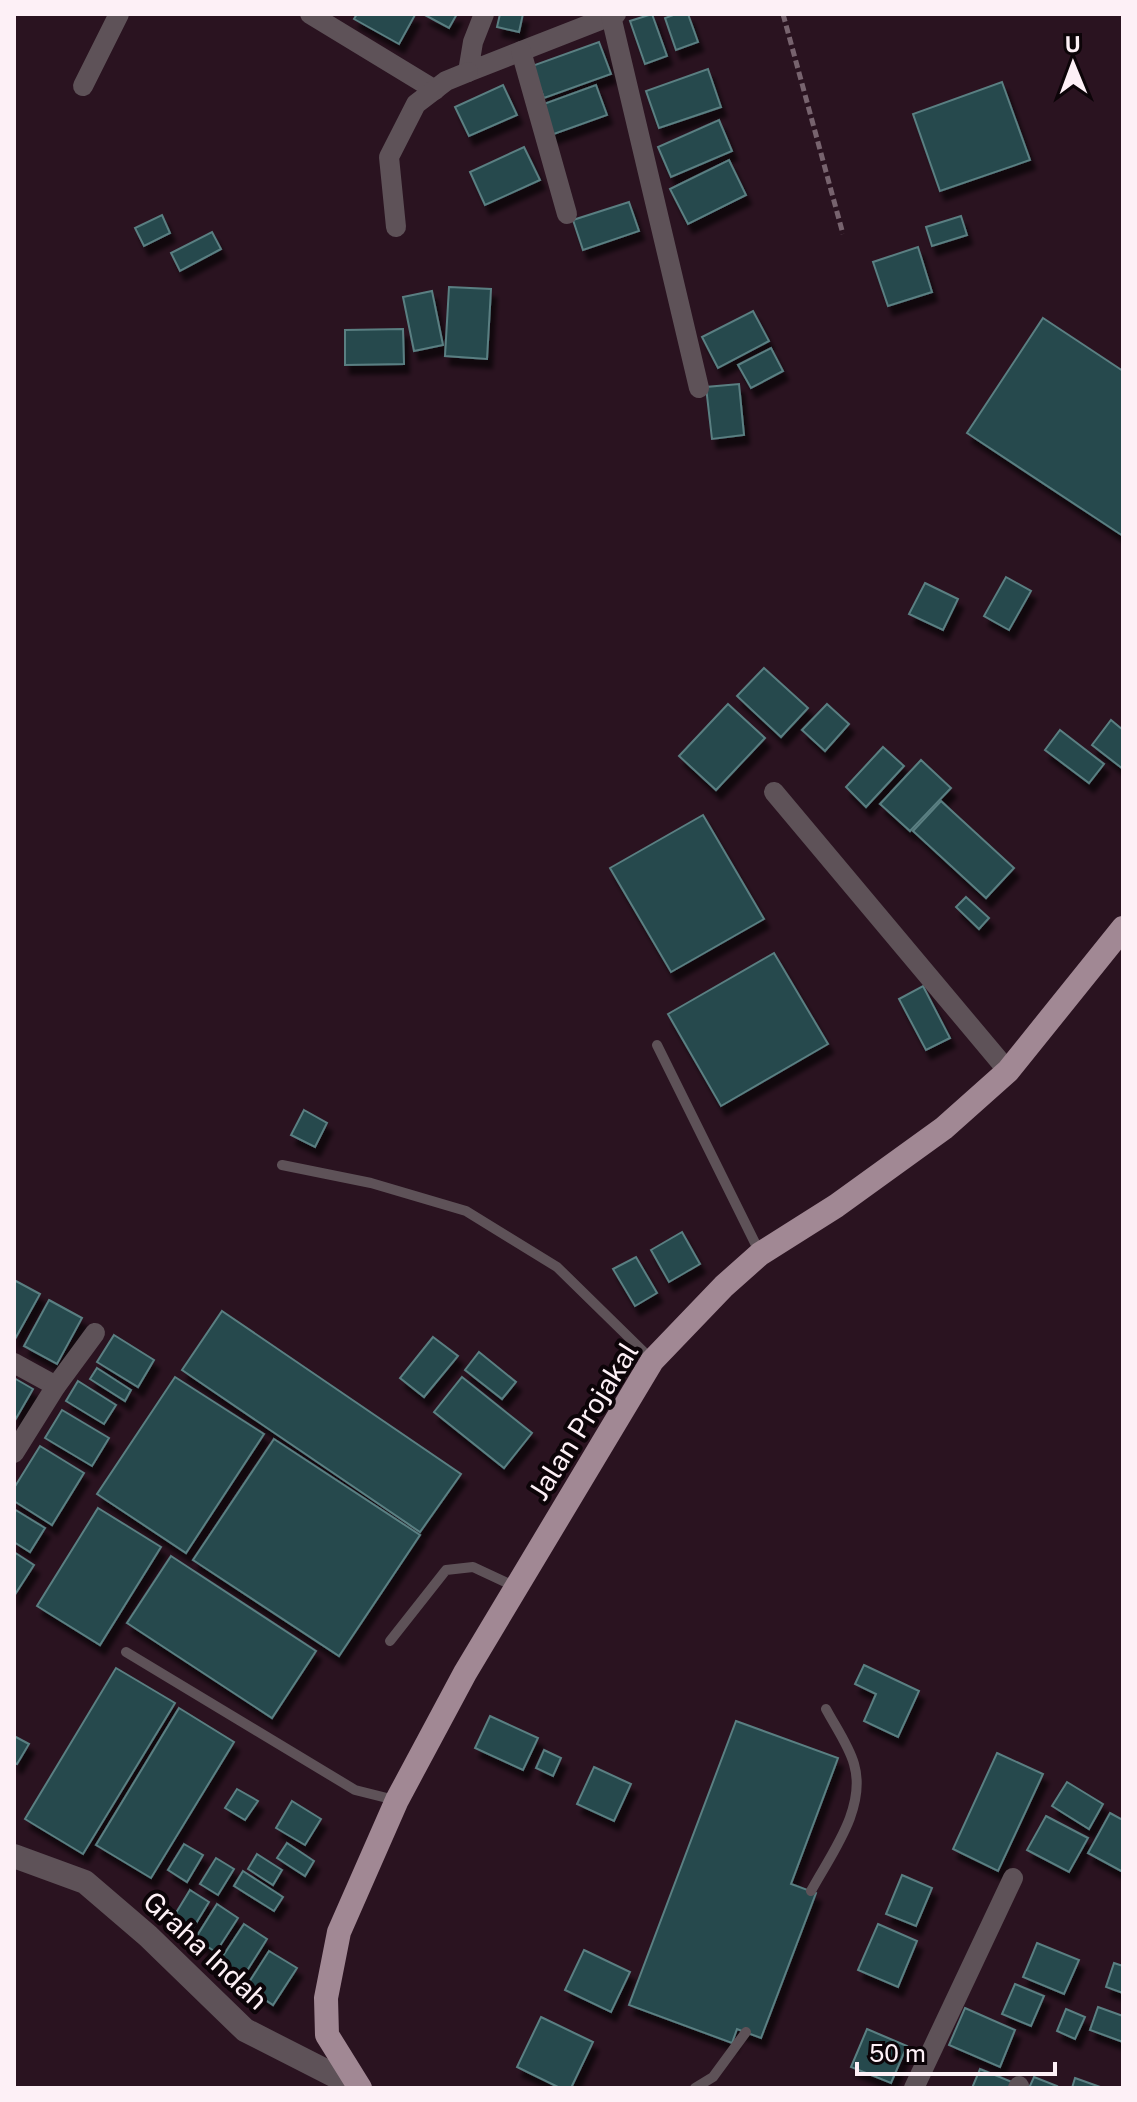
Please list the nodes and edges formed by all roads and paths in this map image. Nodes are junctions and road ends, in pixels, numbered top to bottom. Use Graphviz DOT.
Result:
graph roads {
  1 [pos="119,14"];
  2 [pos="310,14"];
  3 [pos="484,14"];
  4 [pos="783,14"];
  5 [pos="613,15"];
  6 [pos="521,51"];
  7 [pos="468,72"];
  8 [pos="83,86"];
  9 [pos="435,90"];
  10 [pos="567,214"];
  11 [pos="396,227"];
  12 [pos="843,234"];
  13 [pos="699,388"];
  14 [pos="774,792"];
  15 [pos="1123,928"];
  16 [pos="657,1045"];
  17 [pos="1008,1071"];
  18 [pos="282,1165"];
  19 [pos="760,1254"];
  20 [pos="95,1333"];
  21 [pos="652,1361"];
  22 [pos="14,1363"];
  23 [pos="56,1386"];
  24 [pos="14,1453"];
  25 [pos="516,1587"];
  26 [pos="390,1641"];
  27 [pos="126,1652"];
  28 [pos="826,1709"];
  29 [pos="397,1800"];
  30 [pos="14,1856"];
  31 [pos="1013,1878"];
  32 [pos="811,1891"];
  33 [pos="746,2032"];
  34 [pos="360,2088"];
  35 [pos="695,2088"];
  36 [pos="914,2088"];
  1 -- 8 [label="street"];
  2 -- 9 [label="street"];
  3 -- 7 [label="street"];
  4 -- 12 [label="path"];
  5 -- 6 [label="street"];
  5 -- 13 [label="street"];
  6 -- 7 [label="street"];
  6 -- 10 [label="street"];
  7 -- 9 [label="street"];
  9 -- 11 [label="street"];
  14 -- 17 [label="street"];
  15 -- 17 [label="main road, Jalan Projakal"];
  16 -- 19 [label="lane"];
  17 -- 19 [label="main road, Jalan Projakal"];
  18 -- 21 [label="lane"];
  19 -- 21 [label="main road, Jalan Projakal"];
  20 -- 23 [label="street"];
  21 -- 25 [label="main road, Jalan Projakal"];
  22 -- 23 [label="street"];
  23 -- 24 [label="street"];
  25 -- 26 [label="lane"];
  25 -- 29 [label="main road, Jalan Projakal"];
  27 -- 29 [label="lane"];
  28 -- 32 [label="lane"];
  29 -- 34 [label="main road, Jalan Projakal"];
  30 -- 34 [label="street, Graha Indah"];
  31 -- 36 [label="street"];
  33 -- 35 [label="lane"];
}
